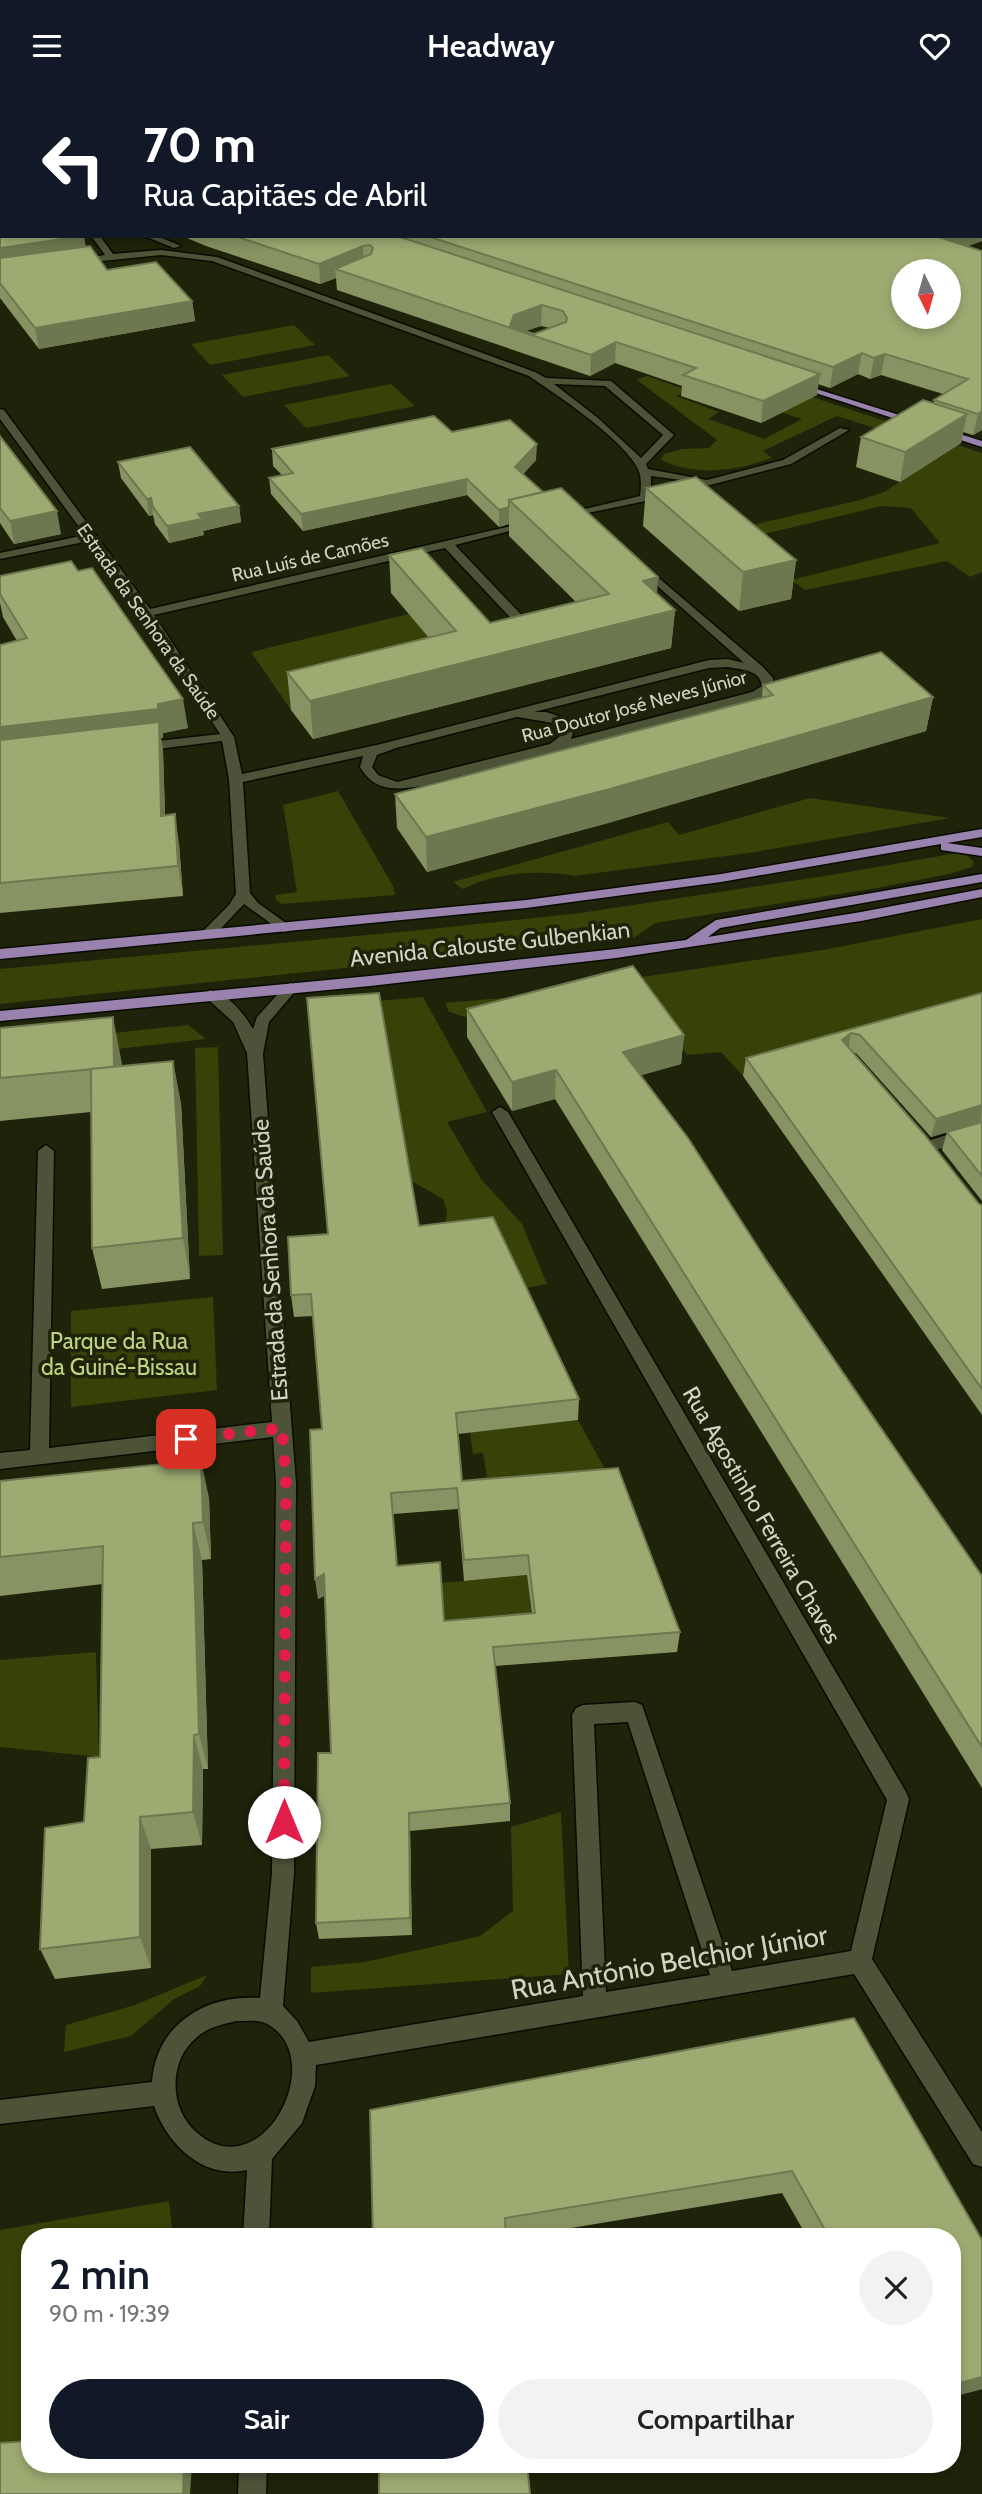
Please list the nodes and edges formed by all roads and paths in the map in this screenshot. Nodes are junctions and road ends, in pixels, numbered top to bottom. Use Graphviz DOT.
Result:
graph roads {
  1 [pos="97,238"];
  2 [pos="154,238"];
  3 [pos="159,240"];
  4 [pos="142,252"];
  5 [pos="110,256"];
  6 [pos="214,259"];
  7 [pos="244,259"];
  8 [pos="61,264"];
  9 [pos="229,264"];
  10 [pos="322,289"];
  11 [pos="310,294"];
  12 [pos="510,355"];
  13 [pos="498,361"];
  14 [pos="798,373"];
  15 [pos="782,378"];
  16 [pos="546,381"];
  17 [pos="0,412"];
  18 [pos="971,428"];
  19 [pos="844,430"];
  20 [pos="982,444"];
  21 [pos="642,468"];
  22 [pos="715,481"];
  23 [pos="645,499"];
  24 [pos="93,537"];
  25 [pos="448,544"];
  26 [pos="629,554"];
  27 [pos="0,556"];
  28 [pos="147,613"];
  29 [pos="526,627"];
  30 [pos="728,644"];
  31 [pos="709,664"];
  32 [pos="760,670"];
  33 [pos="586,694"];
  34 [pos="499,716"];
  35 [pos="614,732"];
  36 [pos="228,737"];
  37 [pos="391,745"];
  38 [pos="133,748"];
  39 [pos="554,748"];
  40 [pos="236,779"];
  41 [pos="982,833"];
  42 [pos="897,849"];
  43 [pos="982,852"];
  44 [pos="982,878"];
  45 [pos="982,893"];
  46 [pos="243,894"];
  47 [pos="286,928"];
  48 [pos="207,935"];
  49 [pos="686,945"];
  50 [pos="0,954"];
  51 [pos="291,988"];
  52 [pos="210,995"];
  53 [pos="0,1016"];
  54 [pos="256,1054"];
  55 [pos="500,1112"];
  56 [pos="982,1130"];
  57 [pos="927,1147"];
  58 [pos="47,1150"];
  59 [pos="282,1428"];
  60 [pos="39,1457"];
  61 [pos="0,1461"];
  62 [pos="860,1961"];
  63 [pos="724,1983"];
  64 [pos="595,2005"];
  65 [pos="271,2012"];
  66 [pos="304,2055"];
  67 [pos="163,2093"];
  68 [pos="0,2112"];
  69 [pos="260,2153"];
  70 [pos="982,2155"];
  71 [pos="256,2228"];
  72 [pos="253,2473"];
  73 [pos="252,2494"];
  1 -- 5 [label="street"];
  2 -- 3 [label="street"];
  3 -- 4 [label="street"];
  3 -- 6 [label="street"];
  4 -- 5 [label="street"];
  4 -- 6 [label="street"];
  5 -- 8 [label="street"];
  6 -- 9 [label="street"];
  7 -- 9 [label="street"];
  9 -- 11 [label="street"];
  10 -- 11 [label="street"];
  11 -- 13 [label="street"];
  12 -- 13 [label="street"];
  13 -- 16 [label="street"];
  14 -- 18 [label="main road"];
  15 -- 20 [label="main road"];
  16 -- 21 [label="street"];
  16 -- 21 [label="street"];
  17 -- 24 [label="street, Estrada da Senhora da Saúde"];
  19 -- 22 [label="street, Rua Luís de Camões"];
  21 -- 22 [label="street, Rua Luís de Camões"];
  21 -- 23 [label="street"];
  22 -- 23 [label="street, Rua Luís de Camões"];
  23 -- 25 [label="street, Rua Luís de Camões"];
  24 -- 27 [label="street"];
  24 -- 28 [label="street, Estrada da Senhora da Saúde"];
  25 -- 28 [label="street, Rua Luís de Camões"];
  25 -- 29 [label="street"];
  26 -- 30 [label="street"];
  28 -- 36 [label="street, Estrada da Senhora da Saúde"];
  30 -- 31 [label="street"];
  30 -- 32 [label="street"];
  31 -- 32 [label="street, Rua Doutor José Neves Júnior"];
  31 -- 33 [label="street, Rua Doutor José Neves Júnior"];
  32 -- 35 [label="street, Rua Doutor José Neves Júnior"];
  33 -- 34 [label="street, Rua Doutor José Neves Júnior"];
  33 -- 35 [label="street"];
  34 -- 37 [label="street, Rua Doutor José Neves Júnior"];
  34 -- 39 [label="street"];
  35 -- 39 [label="street, Rua Doutor José Neves Júnior"];
  36 -- 38 [label="street"];
  36 -- 40 [label="street, Estrada da Senhora da Saúde"];
  37 -- 39 [label="street, Rua Doutor José Neves Júnior"];
  37 -- 40 [label="street, Rua Doutor José Neves Júnior"];
  40 -- 46 [label="street, Estrada da Senhora da Saúde"];
  41 -- 42 [label="main road, Avenida Calouste Gulbenkian"];
  42 -- 43 [label="main road"];
  42 -- 47 [label="main road, Avenida Calouste Gulbenkian"];
  44 -- 49 [label="main road"];
  45 -- 49 [label="main road, Avenida Calouste Gulbenkian"];
  46 -- 47 [label="street"];
  46 -- 48 [label="street"];
  47 -- 48 [label="main road, Avenida Calouste Gulbenkian"];
  48 -- 50 [label="main road, Avenida Calouste Gulbenkian"];
  49 -- 51 [label="main road, Avenida Calouste Gulbenkian"];
  51 -- 52 [label="main road, Avenida Calouste Gulbenkian"];
  51 -- 54 [label="street"];
  52 -- 53 [label="main road, Avenida Calouste Gulbenkian"];
  52 -- 54 [label="street"];
  54 -- 59 [label="street, Estrada da Senhora da Saúde"];
  55 -- 62 [label="street, Rua Agostinho Ferreira Chaves"];
  56 -- 57 [label="street"];
  58 -- 60 [label="street"];
  59 -- 60 [label="street"];
  59 -- 65 [label="street, Estrada da Senhora da Saúde"];
  60 -- 61 [label="street"];
  62 -- 63 [label="street, Rua António Belchior Júnior"];
  62 -- 70 [label="street, Rua António Belchior Júnior"];
  63 -- 64 [label="street, Rua António Belchior Júnior"];
  63 -- 64 [label="street"];
  64 -- 66 [label="street, Rua António Belchior Júnior"];
  65 -- 66 [label="street"];
  65 -- 67 [label="street"];
  66 -- 69 [label="street"];
  67 -- 68 [label="street"];
  67 -- 69 [label="street"];
  69 -- 71 [label="street"];
  72 -- 73 [label="street"];
}
